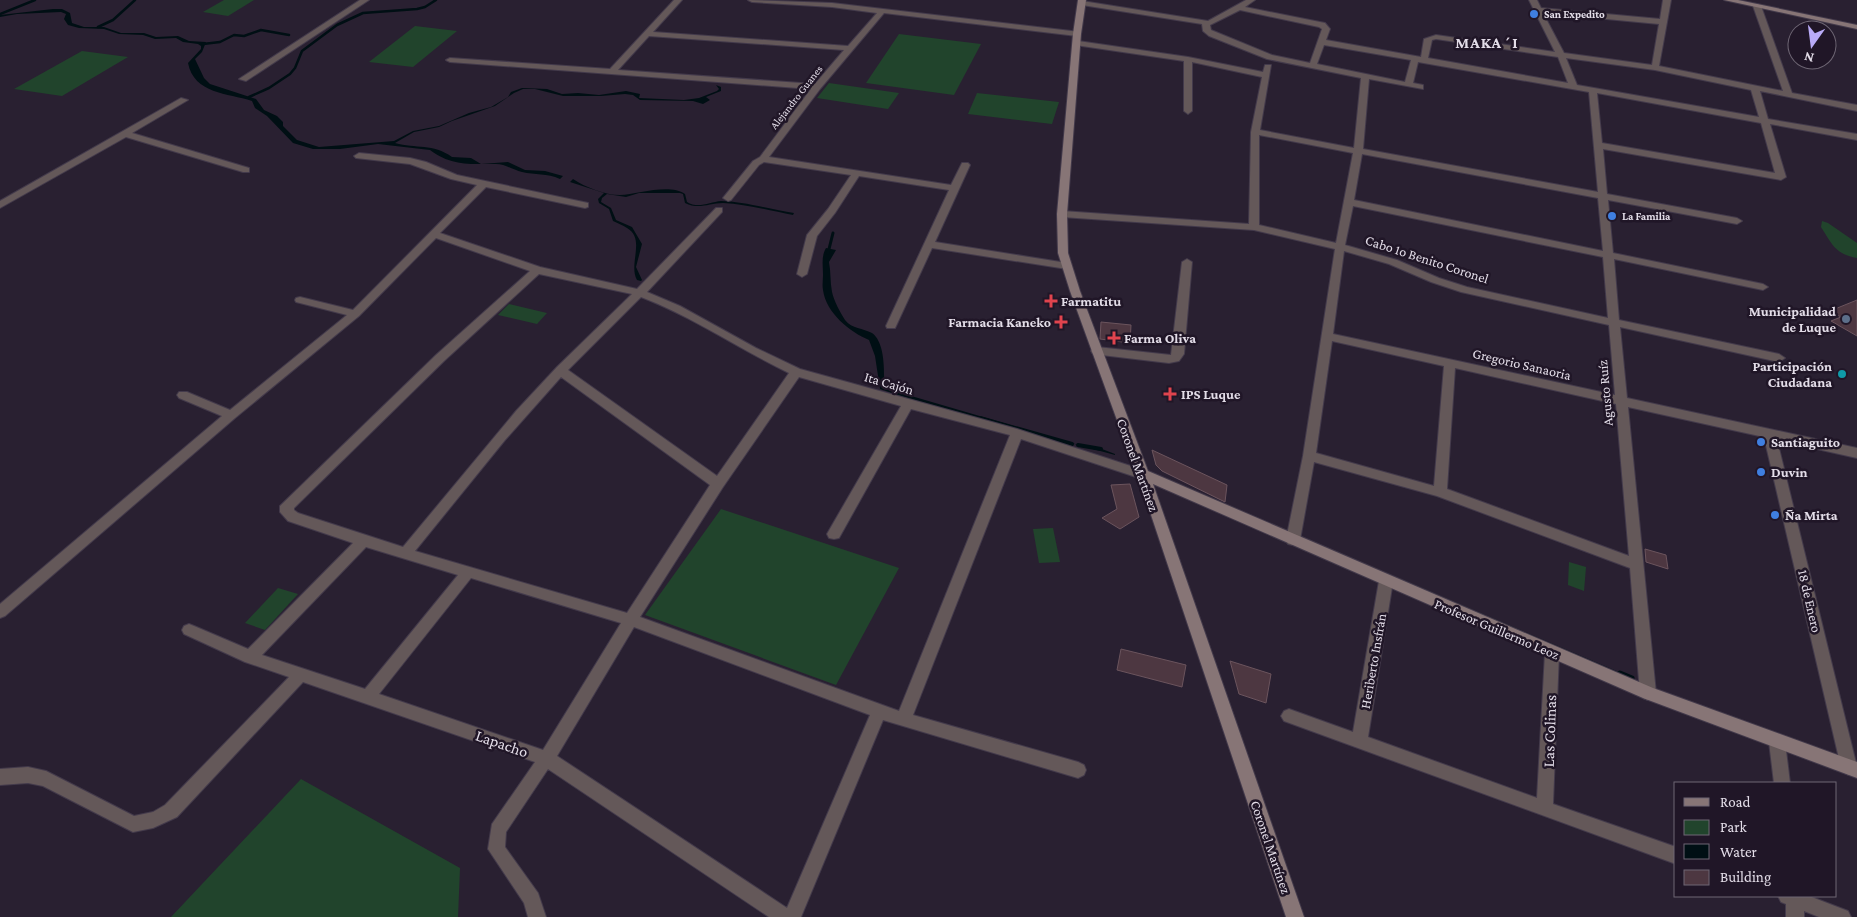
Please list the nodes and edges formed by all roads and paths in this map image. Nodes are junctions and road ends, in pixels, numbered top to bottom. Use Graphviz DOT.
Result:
graph roads {
  1 [pos="365,0"];
  2 [pos="678,0"];
  3 [pos="752,0"];
  4 [pos="1250,0"];
  5 [pos="1533,0"];
  6 [pos="1667,0"];
  7 [pos="1728,0"];
  8 [pos="1082,1"];
  9 [pos="1757,6"];
  10 [pos="1239,8"];
  11 [pos="1537,10"];
  12 [pos="882,11"];
  13 [pos="1663,22"];
  14 [pos="1206,23"];
  15 [pos="1857,27"];
  16 [pos="648,34"];
  17 [pos="1077,38"];
  18 [pos="1322,42"];
  19 [pos="849,48"];
  20 [pos="1561,55"];
  21 [pos="1270,57"];
  22 [pos="450,60"];
  23 [pos="1188,60"];
  24 [pos="1420,60"];
  25 [pos="1313,65"];
  26 [pos="1655,68"];
  27 [pos="612,72"];
  28 [pos="1266,74"];
  29 [pos="1365,75"];
  30 [pos="243,79"];
  31 [pos="1409,84"];
  32 [pos="817,87"];
  33 [pos="1420,87"];
  34 [pos="1574,87"];
  35 [pos="1755,88"];
  36 [pos="1593,90"];
  37 [pos="1789,95"];
  38 [pos="184,100"];
  39 [pos="1857,108"];
  40 [pos="1188,111"];
  41 [pos="1764,121"];
  42 [pos="1255,132"];
  43 [pos="125,134"];
  44 [pos="1857,137"];
  45 [pos="1598,144"];
  46 [pos="1358,152"];
  47 [pos="359,156"];
  48 [pos="763,159"];
  49 [pos="965,165"];
  50 [pos="246,170"];
  51 [pos="857,173"];
  52 [pos="484,183"];
  53 [pos="954,188"];
  54 [pos="1602,196"];
  55 [pos="728,198"];
  56 [pos="1349,202"];
  57 [pos="0,205"];
  58 [pos="585,205"];
  59 [pos="719,210"];
  60 [pos="1062,214"];
  61 [pos="1737,220"];
  62 [pos="1254,227"];
  63 [pos="434,234"];
  64 [pos="928,244"];
  65 [pos="1340,247"];
  66 [pos="1607,255"];
  67 [pos="1187,262"];
  68 [pos="1066,266"];
  69 [pos="536,270"];
  70 [pos="802,274"];
  71 [pos="1763,287"];
  72 [pos="640,293"];
  73 [pos="300,300"];
  74 [pos="355,314"];
  75 [pos="1614,322"];
  76 [pos="890,326"];
  77 [pos="1327,336"];
  78 [pos="1097,351"];
  79 [pos="1779,358"];
  80 [pos="1450,362"];
  81 [pos="561,370"];
  82 [pos="796,372"];
  83 [pos="182,395"];
  84 [pos="1620,402"];
  85 [pos="908,404"];
  86 [pos="231,415"];
  87 [pos="1017,433"];
  88 [pos="1770,435"];
  89 [pos="1857,452"];
  90 [pos="1309,456"];
  91 [pos="1141,472"];
  92 [pos="718,484"];
  93 [pos="1440,492"];
  94 [pos="834,534"];
  95 [pos="1293,540"];
  96 [pos="363,541"];
  97 [pos="406,554"];
  98 [pos="1635,564"];
  99 [pos="469,571"];
  100 [pos="1386,581"];
  101 [pos="0,612"];
  102 [pos="631,620"];
  103 [pos="189,630"];
  104 [pos="1552,653"];
  105 [pos="250,658"];
  106 [pos="300,675"];
  107 [pos="1648,693"];
  108 [pos="367,698"];
  109 [pos="878,712"];
  110 [pos="1288,716"];
  111 [pos="904,719"];
  112 [pos="1359,742"];
  113 [pos="1777,742"];
  114 [pos="546,758"];
  115 [pos="1853,768"];
  116 [pos="1078,770"];
  117 [pos="0,777"];
  118 [pos="1782,782"];
  119 [pos="1545,810"];
  120 [pos="1674,855"];
  121 [pos="1792,897"];
  122 [pos="537,917"];
  123 [pos="785,917"];
  124 [pos="792,917"];
  125 [pos="1295,917"];
  126 [pos="1795,917"];
  127 [pos="1842,917"];
  1 -- 30 [label="street"];
  2 -- 16 [label="street"];
  3 -- 12 [label="street"];
  4 -- 10 [label="street"];
  5 -- 11 [label="street"];
  6 -- 13 [label="street"];
  7 -- 9 [label="main road"];
  8 -- 14 [label="street"];
  8 -- 17 [label="main road, Coronel Martínez"];
  9 -- 15 [label="main road"];
  9 -- 37 [label="street"];
  10 -- 14 [label="street"];
  10 -- 18 [label="street"];
  11 -- 13 [label="street"];
  11 -- 20 [label="street"];
  12 -- 17 [label="street"];
  12 -- 19 [label="street, Alejandro Guanes"];
  13 -- 26 [label="street"];
  14 -- 21 [label="street"];
  16 -- 19 [label="street"];
  16 -- 27 [label="street"];
  17 -- 23 [label="street"];
  17 -- 60 [label="main road, Coronel Martínez"];
  18 -- 24 [label="street"];
  18 -- 25 [label="street"];
  19 -- 32 [label="street, Alejandro Guanes"];
  20 -- 24 [label="street"];
  20 -- 26 [label="street"];
  20 -- 34 [label="street"];
  21 -- 25 [label="street"];
  21 -- 28 [label="street"];
  22 -- 27 [label="street"];
  23 -- 28 [label="street"];
  23 -- 40 [label="street"];
  24 -- 31 [label="street"];
  24 -- 34 [label="street"];
  25 -- 29 [label="street"];
  26 -- 35 [label="street"];
  27 -- 32 [label="street"];
  28 -- 42 [label="street"];
  29 -- 31 [label="street"];
  29 -- 46 [label="street"];
  31 -- 33 [label="street"];
  32 -- 48 [label="street, Alejandro Guanes"];
  34 -- 36 [label="street"];
  35 -- 37 [label="street"];
  35 -- 41 [label="street"];
  36 -- 41 [label="street"];
  36 -- 45 [label="street, Agusto Ruíz"];
  37 -- 39 [label="street"];
  38 -- 43 [label="street"];
  41 -- 44 [label="street"];
  41 -- 45 [label="street"];
  42 -- 46 [label="street"];
  42 -- 62 [label="street"];
  43 -- 50 [label="street"];
  43 -- 57 [label="street"];
  45 -- 54 [label="street, Agusto Ruíz"];
  46 -- 54 [label="street"];
  46 -- 56 [label="street"];
  47 -- 52 [label="street"];
  48 -- 51 [label="street"];
  48 -- 55 [label="street, Alejandro Guanes"];
  49 -- 53 [label="street"];
  51 -- 53 [label="street"];
  51 -- 70 [label="street"];
  52 -- 58 [label="street"];
  52 -- 63 [label="street"];
  53 -- 64 [label="street"];
  54 -- 61 [label="street"];
  54 -- 66 [label="street, Agusto Ruíz"];
  56 -- 65 [label="street"];
  56 -- 66 [label="street"];
  59 -- 72 [label="street"];
  60 -- 62 [label="street, Cabo 1o Benito Coronel"];
  60 -- 68 [label="main road, Coronel Martínez"];
  62 -- 65 [label="street, Cabo 1o Benito Coronel"];
  63 -- 69 [label="street, Ita Cajón"];
  63 -- 74 [label="street"];
  64 -- 68 [label="street"];
  64 -- 76 [label="street"];
  65 -- 75 [label="street, Cabo 1o Benito Coronel"];
  65 -- 77 [label="street"];
  66 -- 71 [label="street"];
  66 -- 75 [label="street, Agusto Ruíz"];
  67 -- 78 [label="street"];
  68 -- 78 [label="main road, Coronel Martínez"];
  69 -- 72 [label="street, Ita Cajón"];
  69 -- 96 [label="street"];
  72 -- 81 [label="street"];
  72 -- 82 [label="street, Ita Cajón"];
  73 -- 74 [label="street"];
  74 -- 86 [label="street"];
  75 -- 79 [label="street, Cabo 1o Benito Coronel"];
  75 -- 84 [label="street, Agusto Ruíz"];
  77 -- 80 [label="street, Gregorio Sanaoria"];
  77 -- 90 [label="street"];
  78 -- 91 [label="main road, Coronel Martínez"];
  80 -- 84 [label="street, Gregorio Sanaoria"];
  80 -- 93 [label="street"];
  81 -- 92 [label="street"];
  81 -- 97 [label="street"];
  82 -- 85 [label="street, Ita Cajón"];
  82 -- 92 [label="street"];
  83 -- 86 [label="street"];
  84 -- 88 [label="street, Gregorio Sanaoria"];
  84 -- 98 [label="street, Agusto Ruíz"];
  85 -- 87 [label="street, Ita Cajón"];
  85 -- 94 [label="street"];
  86 -- 101 [label="street"];
  87 -- 91 [label="street, Ita Cajón"];
  87 -- 111 [label="street"];
  88 -- 89 [label="street, Gregorio Sanaoria"];
  88 -- 115 [label="street, 18 de Enero"];
  90 -- 93 [label="street"];
  90 -- 95 [label="street"];
  91 -- 95 [label="main road, Profesor Guillermo Leoz"];
  91 -- 125 [label="main road, Coronel Martínez"];
  92 -- 102 [label="street"];
  93 -- 98 [label="street"];
  95 -- 100 [label="main road, Profesor Guillermo Leoz"];
  96 -- 97 [label="street"];
  96 -- 105 [label="street"];
  97 -- 99 [label="street"];
  98 -- 107 [label="street, Agusto Ruíz"];
  99 -- 102 [label="street"];
  99 -- 108 [label="street"];
  100 -- 104 [label="main road, Profesor Guillermo Leoz"];
  100 -- 112 [label="street, Heriberto Insfrán"];
  102 -- 109 [label="street"];
  102 -- 114 [label="street"];
  103 -- 105 [label="street, Lapacho"];
  104 -- 107 [label="main road, Profesor Guillermo Leoz"];
  104 -- 119 [label="street, Las Colinas"];
  105 -- 106 [label="street, Lapacho"];
  106 -- 108 [label="street, Lapacho"];
  106 -- 117 [label="street"];
  107 -- 113 [label="main road, Profesor Guillermo Leoz"];
  108 -- 114 [label="street, Lapacho"];
  109 -- 111 [label="street"];
  109 -- 124 [label="street"];
  110 -- 112 [label="street"];
  111 -- 116 [label="street"];
  112 -- 119 [label="street"];
  113 -- 115 [label="main road, Profesor Guillermo Leoz"];
  113 -- 118 [label="street"];
  114 -- 122 [label="street"];
  114 -- 123 [label="street, Lapacho"];
  119 -- 120 [label="street"];
  121 -- 126 [label="street"];
  121 -- 127 [label="street"];
}
